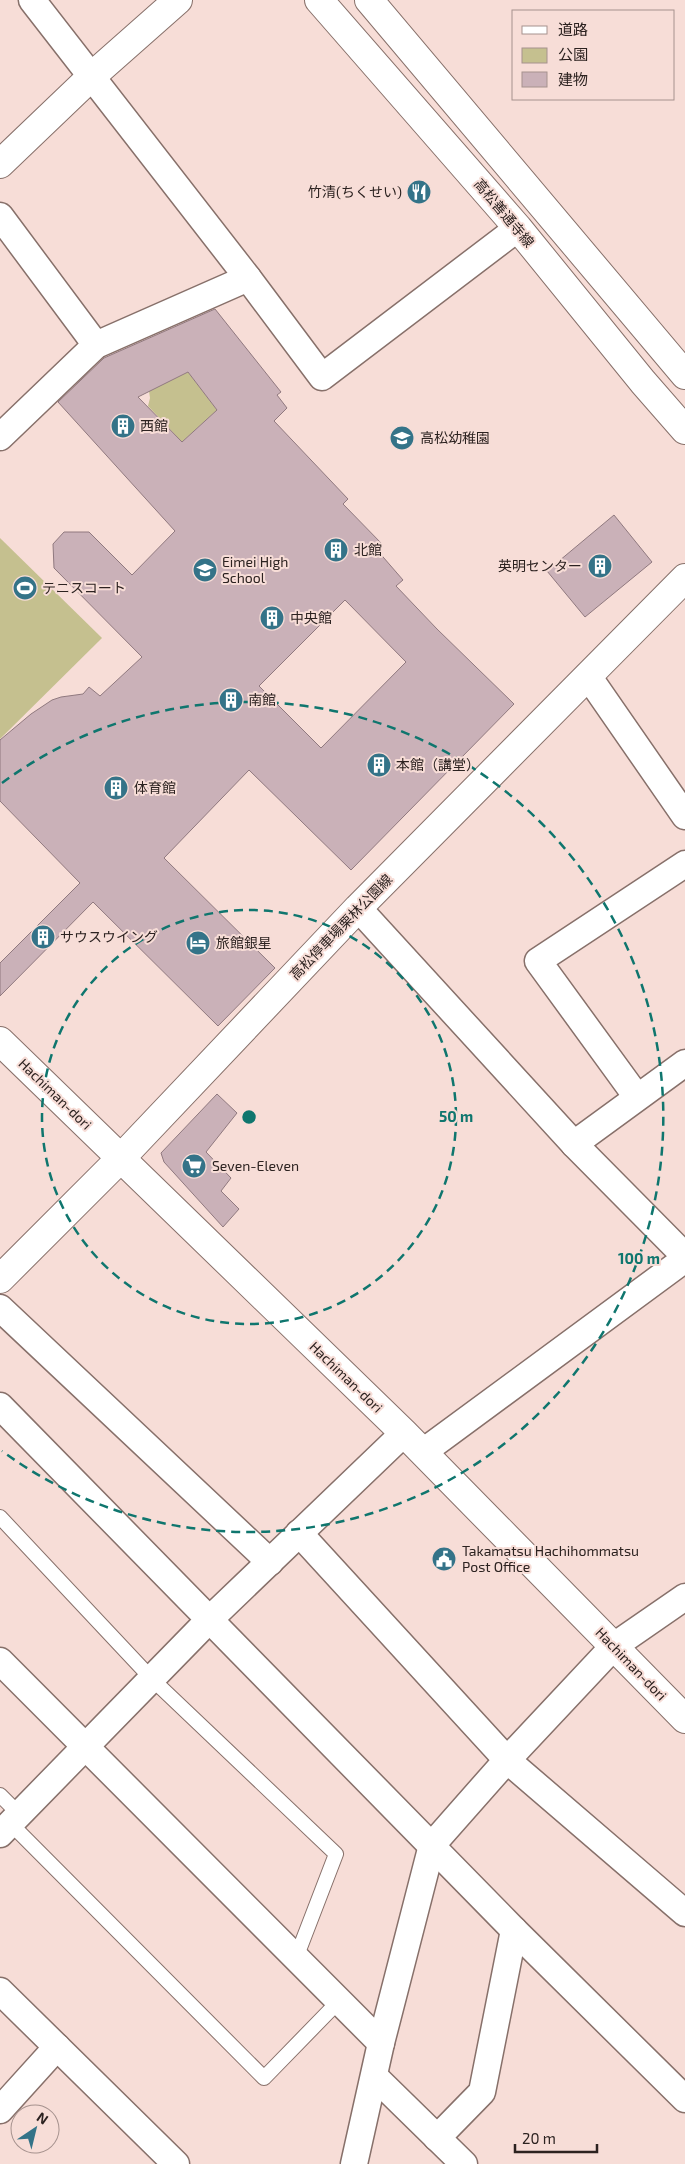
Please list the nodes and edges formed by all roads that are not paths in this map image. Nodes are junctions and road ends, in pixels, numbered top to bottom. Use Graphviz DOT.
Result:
graph roads {
  1 [pos="32,0"];
  2 [pos="178,0"];
  3 [pos="319,0"];
  4 [pos="368,0"];
  5 [pos="92,76"];
  6 [pos="0,164"];
  7 [pos="0,216"];
  8 [pos="518,228"];
  9 [pos="248,278"];
  10 [pos="96,345"];
  11 [pos="685,375"];
  12 [pos="685,430"];
  13 [pos="0,437"];
  14 [pos="685,578"];
  15 [pos="588,676"];
  16 [pos="685,816"];
  17 [pos="685,864"];
  18 [pos="358,908"];
  19 [pos="0,1041"];
  20 [pos="685,1063"];
  21 [pos="637,1097"];
  22 [pos="574,1144"];
  23 [pos="121,1158"];
  24 [pos="685,1258"];
  25 [pos="0,1279"];
  26 [pos="0,1308"];
  27 [pos="3,1414"];
  28 [pos="404,1433"];
  29 [pos="423,1452"];
  30 [pos="0,1518"];
  31 [pos="299,1533"];
  32 [pos="270,1562"];
  33 [pos="685,1597"];
  34 [pos="209,1620"];
  35 [pos="614,1646"];
  36 [pos="0,1661"];
  37 [pos="152,1679"];
  38 [pos="685,1719"];
  39 [pos="85,1748"];
  40 [pos="507,1760"];
  41 [pos="0,1795"];
  42 [pos="10,1824"];
  43 [pos="432,1845"];
  44 [pos="685,1913"];
  45 [pos="514,1930"];
  46 [pos="296,1958"];
  47 [pos="0,1990"];
  48 [pos="339,2002"];
  49 [pos="381,2043"];
  50 [pos="57,2047"];
  51 [pos="375,2077"];
  52 [pos="685,2099"];
  53 [pos="0,2110"];
  54 [pos="437,2138"];
  55 [pos="176,2164"];
  56 [pos="354,2164"];
  57 [pos="464,2164"];
  1 -- 5 [label="street"];
  2 -- 5 [label="main road"];
  3 -- 8 [label="main road, 高松善通寺線"];
  4 -- 11 [label="main road"];
  5 -- 6 [label="main road"];
  5 -- 9 [label="street"];
  7 -- 10 [label="street"];
  8 -- 9 [label="street"];
  8 -- 12 [label="main road, 高松善通寺線"];
  9 -- 10 [label="street"];
  10 -- 13 [label="street"];
  14 -- 15 [label="main road, 高松停車場栗林公園線"];
  15 -- 16 [label="street"];
  15 -- 18 [label="main road, 高松停車場栗林公園線"];
  17 -- 21 [label="street"];
  18 -- 22 [label="street"];
  18 -- 23 [label="main road, 高松停車場栗林公園線"];
  19 -- 23 [label="main road, Hachiman-dori"];
  20 -- 21 [label="street"];
  21 -- 22 [label="street"];
  22 -- 24 [label="street"];
  23 -- 25 [label="main road, 高松停車場栗林公園線"];
  23 -- 28 [label="main road, Hachiman-dori"];
  24 -- 29 [label="street"];
  26 -- 32 [label="street"];
  27 -- 34 [label="street"];
  28 -- 29 [label="main road, Hachiman-dori"];
  28 -- 31 [label="street"];
  29 -- 35 [label="main road, Hachiman-dori"];
  30 -- 37 [label="lane"];
  31 -- 32 [label="street"];
  31 -- 40 [label="street"];
  32 -- 34 [label="street"];
  33 -- 35 [label="street"];
  34 -- 37 [label="street"];
  34 -- 43 [label="street"];
  35 -- 38 [label="main road, Hachiman-dori"];
  35 -- 40 [label="street"];
  36 -- 39 [label="street"];
  37 -- 39 [label="street"];
  37 -- 46 [label="lane"];
  39 -- 42 [label="street"];
  39 -- 46 [label="street"];
  40 -- 43 [label="street"];
  40 -- 44 [label="street"];
  41 -- 42 [label="lane"];
  42 -- 48 [label="lane"];
  43 -- 45 [label="street"];
  43 -- 49 [label="street"];
  45 -- 52 [label="street"];
  45 -- 54 [label="street"];
  46 -- 48 [label="street"];
  47 -- 50 [label="street"];
  48 -- 49 [label="street"];
  49 -- 51 [label="street"];
  50 -- 53 [label="street"];
  50 -- 55 [label="street"];
  51 -- 54 [label="street"];
  51 -- 56 [label="street"];
  54 -- 57 [label="street"];
}
